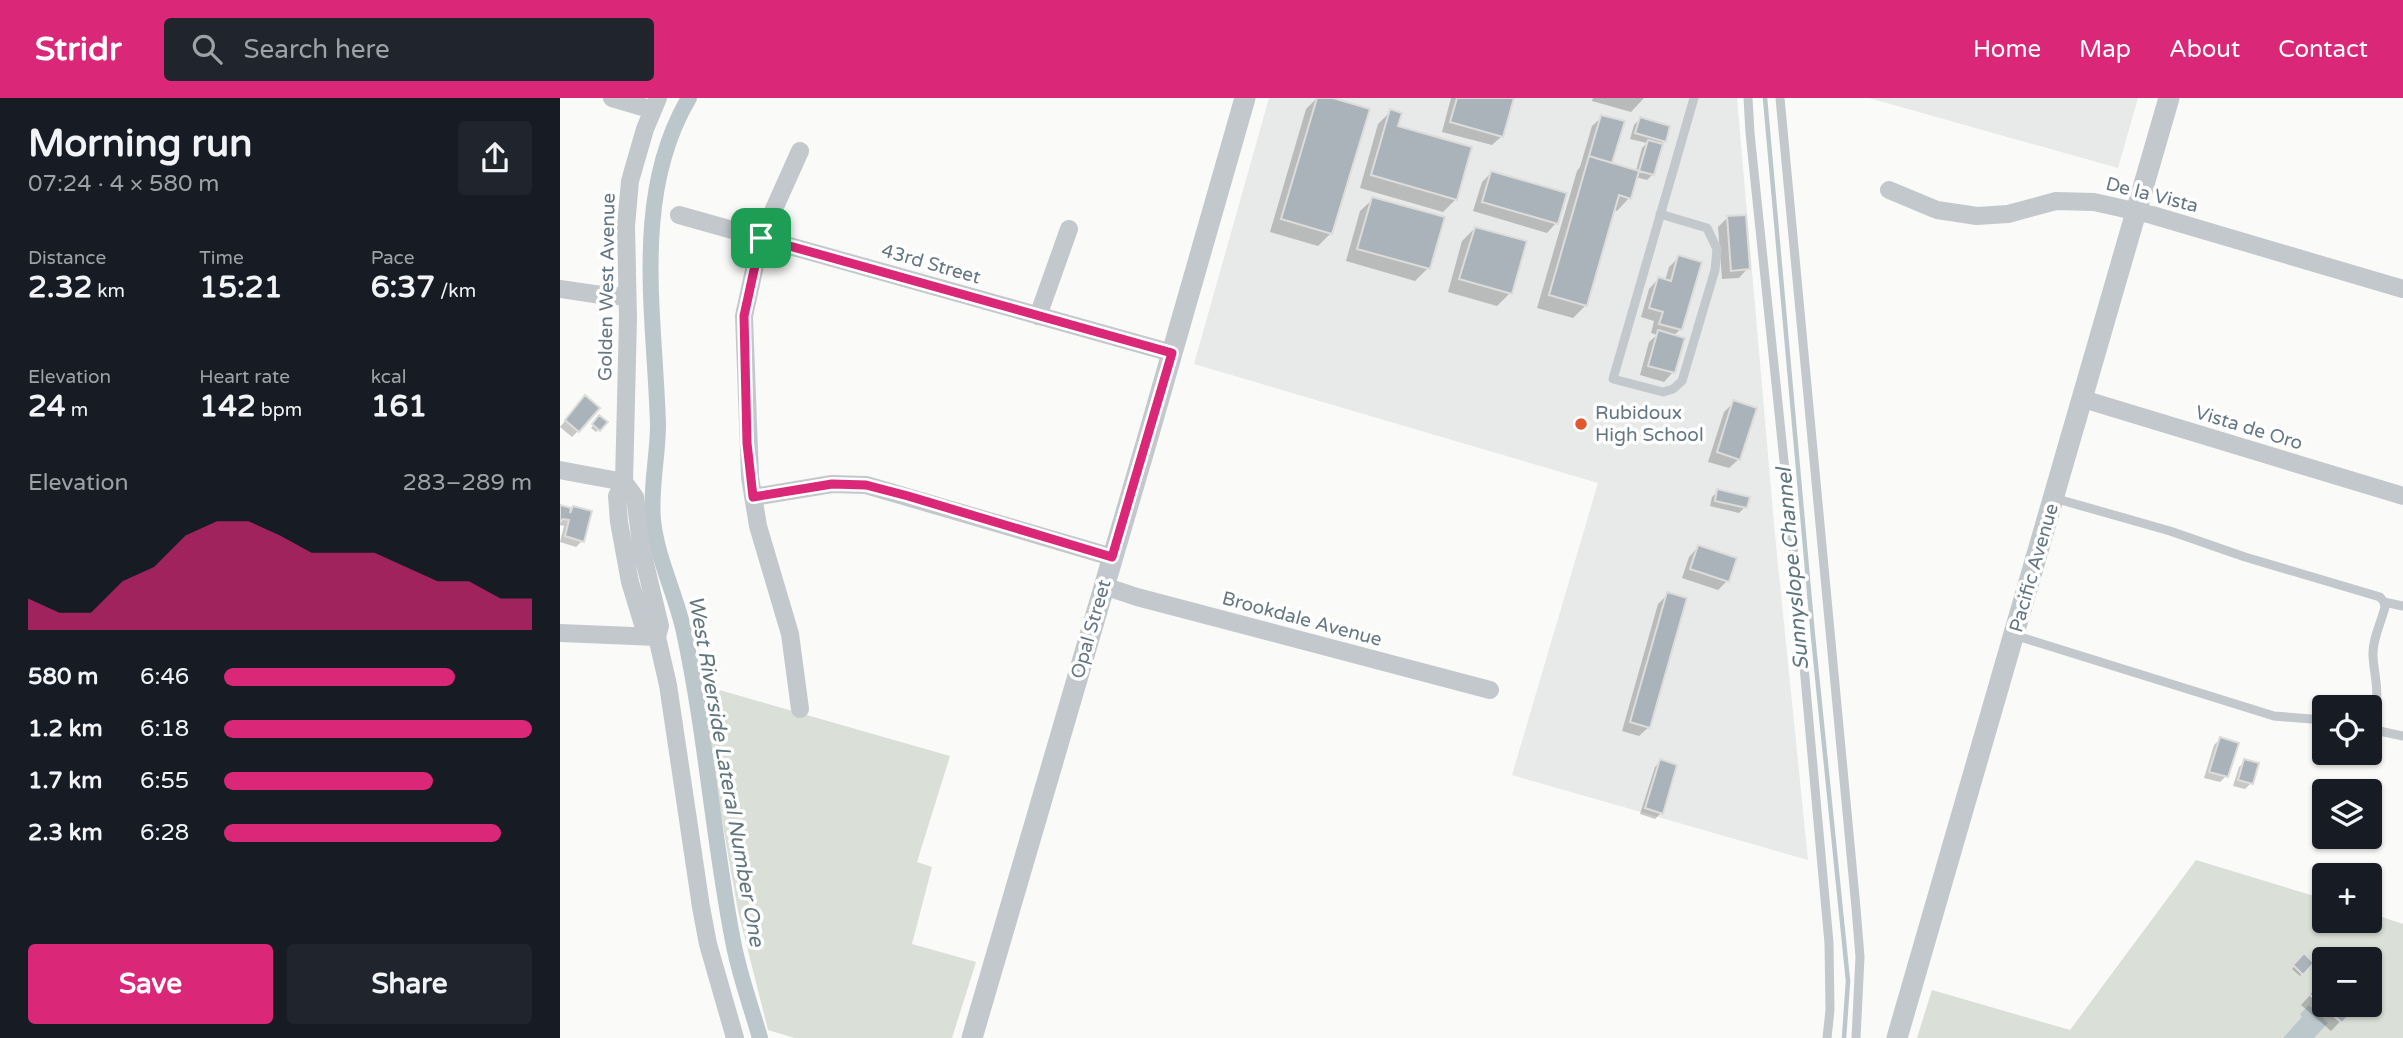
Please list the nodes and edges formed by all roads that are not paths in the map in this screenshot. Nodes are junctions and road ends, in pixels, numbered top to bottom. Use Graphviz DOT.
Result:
graph roads {
  1 [pos="612,98"];
  2 [pos="1245,98"];
  3 [pos="1693,98"];
  4 [pos="1748,98"];
  5 [pos="1780,98"];
  6 [pos="2169,98"];
  7 [pos="656,104"];
  8 [pos="800,151"];
  9 [pos="1889,190"];
  10 [pos="2136,212"];
  11 [pos="1660,214"];
  12 [pos="679,215"];
  13 [pos="1069,229"];
  14 [pos="761,238"];
  15 [pos="560,289"];
  16 [pos="2403,289"];
  17 [pos="627,296"];
  18 [pos="1038,316"];
  19 [pos="1172,353"];
  20 [pos="2083,399"];
  21 [pos="560,470"];
  22 [pos="624,482"];
  23 [pos="2403,496"];
  24 [pos="753,497"];
  25 [pos="2054,498"];
  26 [pos="1112,557"];
  27 [pos="1104,586"];
  28 [pos="2384,602"];
  29 [pos="2403,606"];
  30 [pos="560,634"];
  31 [pos="2014,635"];
  32 [pos="657,637"];
  33 [pos="1490,690"];
  34 [pos="2376,695"];
  35 [pos="800,709"];
  36 [pos="2312,719"];
  37 [pos="2382,732"];
  38 [pos="2403,736"];
  39 [pos="735,1038"];
  40 [pos="972,1038"];
  41 [pos="1827,1038"];
  42 [pos="1856,1038"];
  43 [pos="1897,1038"];
  1 -- 7 [label="street"];
  2 -- 19 [label="street, Opal Street"];
  3 -- 11 [label="lane"];
  4 -- 41 [label="lane"];
  5 -- 42 [label="lane"];
  6 -- 10 [label="street, Pacific Avenue"];
  7 -- 17 [label="street, Golden West Avenue"];
  8 -- 14 [label="street"];
  9 -- 10 [label="street, De la Vista"];
  10 -- 16 [label="street, De la Vista"];
  10 -- 20 [label="street, Pacific Avenue"];
  11 -- 11 [label="lane"];
  12 -- 14 [label="street, 43rd Street"];
  13 -- 18 [label="street"];
  14 -- 18 [label="street, 43rd Street"];
  14 -- 24 [label="street"];
  15 -- 17 [label="street"];
  17 -- 22 [label="street, Golden West Avenue"];
  18 -- 19 [label="street, 43rd Street"];
  19 -- 26 [label="street, Opal Street"];
  20 -- 23 [label="street, Vista de Oro"];
  20 -- 25 [label="street, Pacific Avenue"];
  21 -- 22 [label="street"];
  22 -- 32 [label="street, Golden West Avenue"];
  24 -- 26 [label="street"];
  24 -- 35 [label="street"];
  25 -- 28 [label="lane"];
  25 -- 31 [label="street, Pacific Avenue"];
  26 -- 27 [label="street, Opal Street"];
  27 -- 33 [label="street, Brookdale Avenue"];
  27 -- 40 [label="street, Opal Street"];
  28 -- 29 [label="lane"];
  28 -- 34 [label="lane"];
  30 -- 32 [label="street"];
  31 -- 36 [label="lane"];
  31 -- 43 [label="street, Pacific Avenue"];
  32 -- 39 [label="street, Golden West Avenue"];
  37 -- 38 [label="lane"];
}
